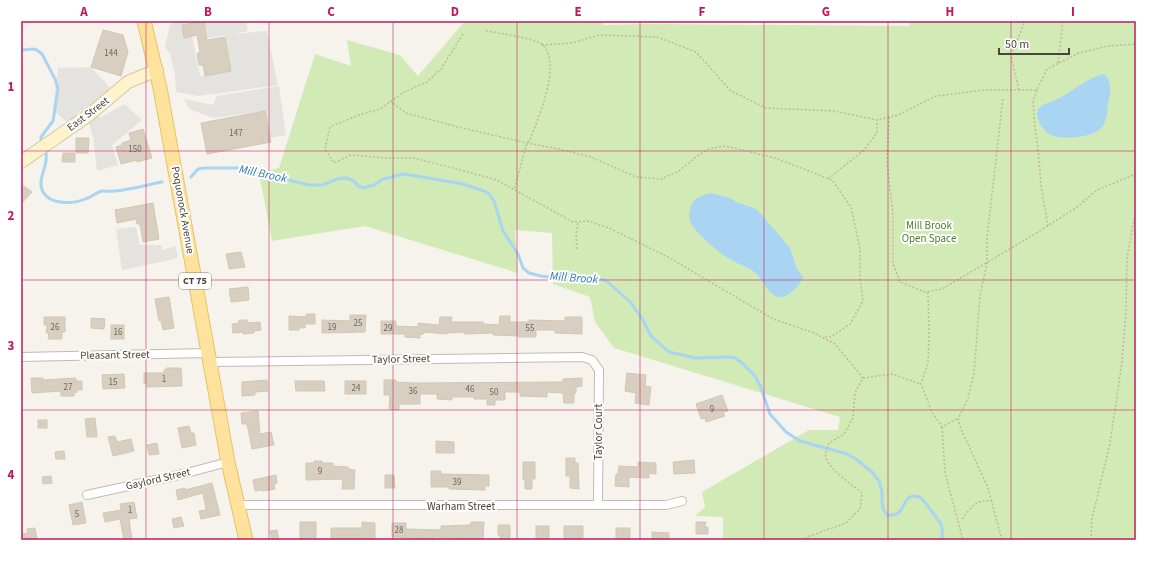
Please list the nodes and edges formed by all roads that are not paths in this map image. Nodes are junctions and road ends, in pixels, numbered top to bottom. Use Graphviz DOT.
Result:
graph roads {
  1 [pos="145,21"];
  2 [pos="157,70"];
  3 [pos="21,162"];
  4 [pos="21,357"];
  5 [pos="209,357"];
  6 [pos="592,360"];
  7 [pos="228,462"];
  8 [pos="87,495"];
  9 [pos="682,501"];
  10 [pos="238,505"];
  11 [pos="598,505"];
  12 [pos="246,540"];
  1 -- 2 [label="main road, Poquonock Avenue / CT 75"];
  2 -- 3 [label="street, East Street"];
  2 -- 5 [label="main road, Poquonock Avenue / CT 75"];
  4 -- 5 [label="street, Pleasant Street"];
  5 -- 6 [label="street, Taylor Street"];
  5 -- 7 [label="main road, Poquonock Avenue / CT 75"];
  6 -- 11 [label="street, Taylor Court"];
  7 -- 8 [label="street, Gaylord Street"];
  7 -- 10 [label="main road, Poquonock Avenue / CT 75"];
  9 -- 11 [label="street, Warham Street"];
  10 -- 11 [label="street, Warham Street"];
  10 -- 12 [label="main road, Poquonock Avenue / CT 75"];
}
